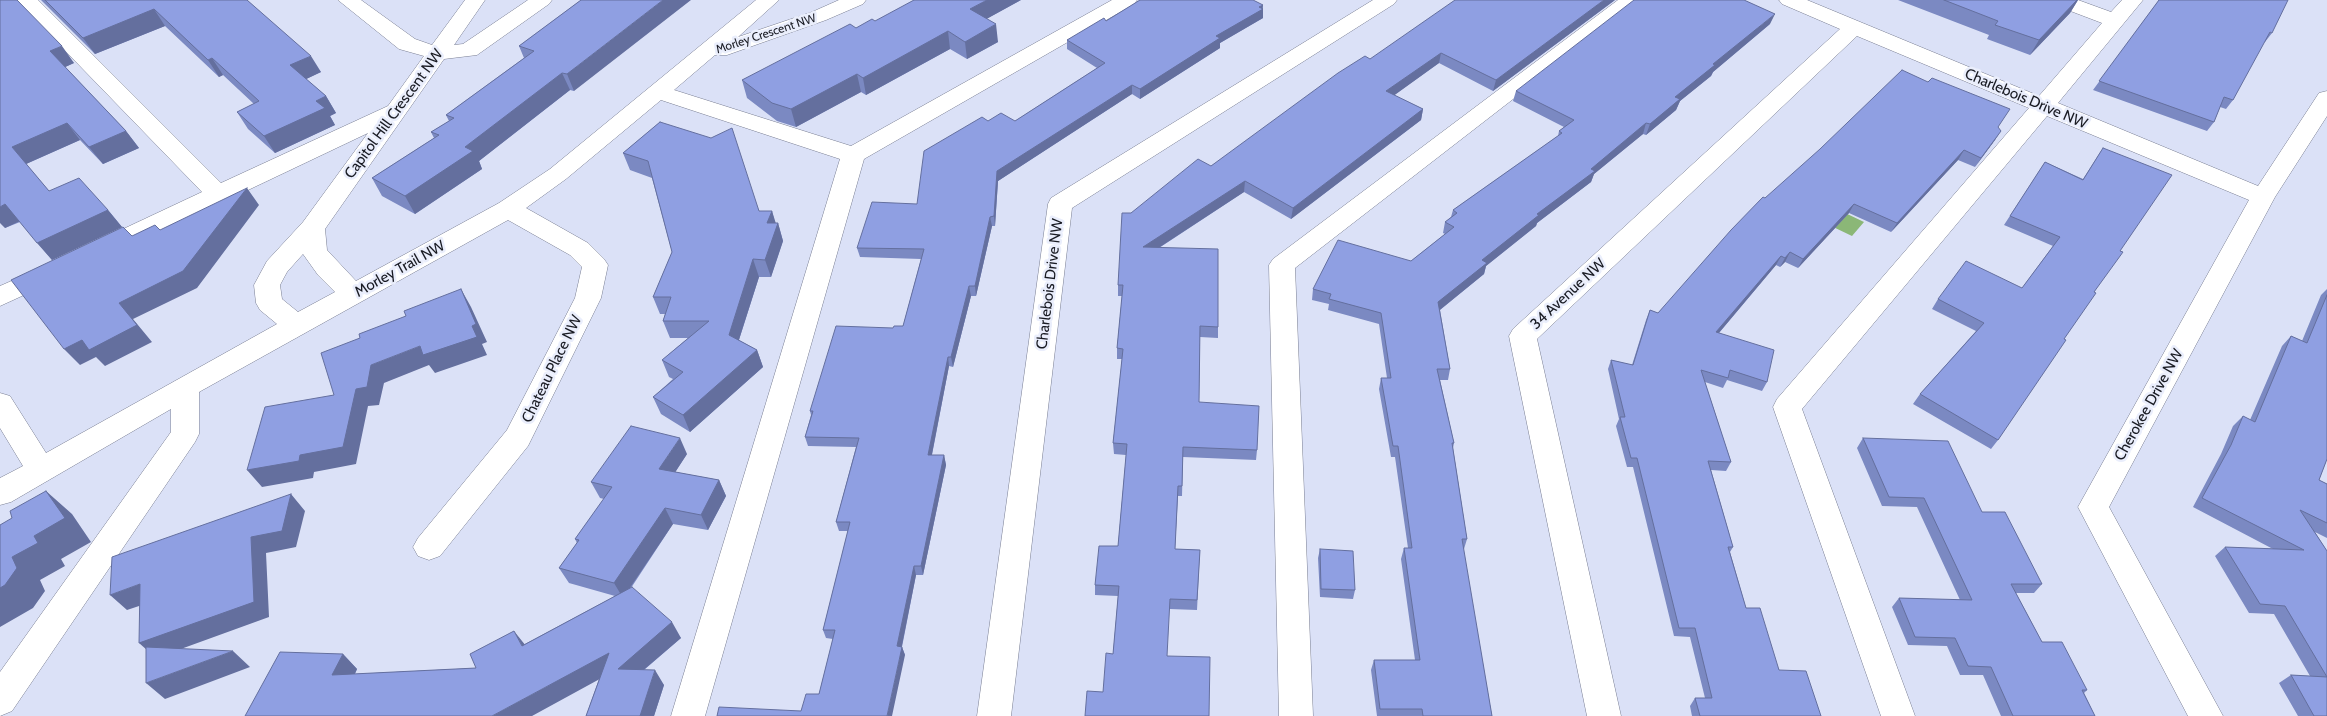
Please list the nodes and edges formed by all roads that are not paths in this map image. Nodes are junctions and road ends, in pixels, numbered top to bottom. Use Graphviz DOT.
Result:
graph roads {
  1 [pos="26,0"];
  2 [pos="348,0"];
  3 [pos="475,0"];
  4 [pos="542,0"];
  5 [pos="769,0"];
  6 [pos="856,0"];
  7 [pos="1127,0"];
  8 [pos="1387,0"];
  9 [pos="1631,0"];
  10 [pos="1789,0"];
  11 [pos="2060,0"];
  12 [pos="2133,0"];
  13 [pos="2115,21"];
  14 [pos="1854,27"];
  15 [pos="438,53"];
  16 [pos="703,55"];
  17 [pos="658,92"];
  18 [pos="2327,98"];
  19 [pos="2042,105"];
  20 [pos="396,110"];
  21 [pos="853,155"];
  22 [pos="218,194"];
  23 [pos="2263,197"];
  24 [pos="508,209"];
  25 [pos="312,228"];
  26 [pos="354,295"];
  27 [pos="0,297"];
  28 [pos="297,326"];
  29 [pos="185,387"];
  30 [pos="0,404"];
  31 [pos="41,470"];
  32 [pos="0,493"];
  33 [pos="429,547"];
  34 [pos="0,700"];
  35 [pos="688,716"];
  36 [pos="994,716"];
  37 [pos="1296,716"];
  38 [pos="1604,716"];
  39 [pos="1898,716"];
  40 [pos="2206,716"];
  1 -- 22 [label="street"];
  2 -- 15 [label="street"];
  3 -- 15 [label="street, Capitol Hill Crescent NW"];
  4 -- 15 [label="street"];
  5 -- 16 [label="street, Morley Trail NW"];
  6 -- 16 [label="street, Morley Crescent NW"];
  7 -- 21 [label="street"];
  8 -- 36 [label="street, Charlebois Drive NW"];
  9 -- 37 [label="street"];
  10 -- 14 [label="street, Charlebois Drive NW"];
  11 -- 13 [label="street"];
  12 -- 13 [label="street"];
  13 -- 19 [label="street"];
  14 -- 19 [label="street, Charlebois Drive NW"];
  14 -- 38 [label="street, 34 Avenue NW"];
  15 -- 20 [label="street, Capitol Hill Crescent NW"];
  16 -- 17 [label="street, Morley Trail NW"];
  17 -- 21 [label="street"];
  17 -- 24 [label="street, Morley Trail NW"];
  18 -- 23 [label="street, Cherokee Drive NW"];
  19 -- 23 [label="street, Charlebois Drive NW"];
  19 -- 39 [label="street"];
  20 -- 22 [label="street"];
  20 -- 25 [label="street, Capitol Hill Crescent NW"];
  21 -- 35 [label="street"];
  22 -- 27 [label="street"];
  23 -- 40 [label="street, Cherokee Drive NW"];
  24 -- 26 [label="street, Morley Trail NW"];
  24 -- 33 [label="street, Chateau Place NW"];
  25 -- 26 [label="street"];
  25 -- 28 [label="street, Capitol Hill Crescent NW"];
  26 -- 28 [label="street, Morley Trail NW"];
  28 -- 29 [label="street, Morley Trail NW"];
  29 -- 31 [label="street, Morley Trail NW"];
  29 -- 34 [label="street"];
  30 -- 31 [label="street"];
  31 -- 32 [label="street, Morley Trail NW"];
}
